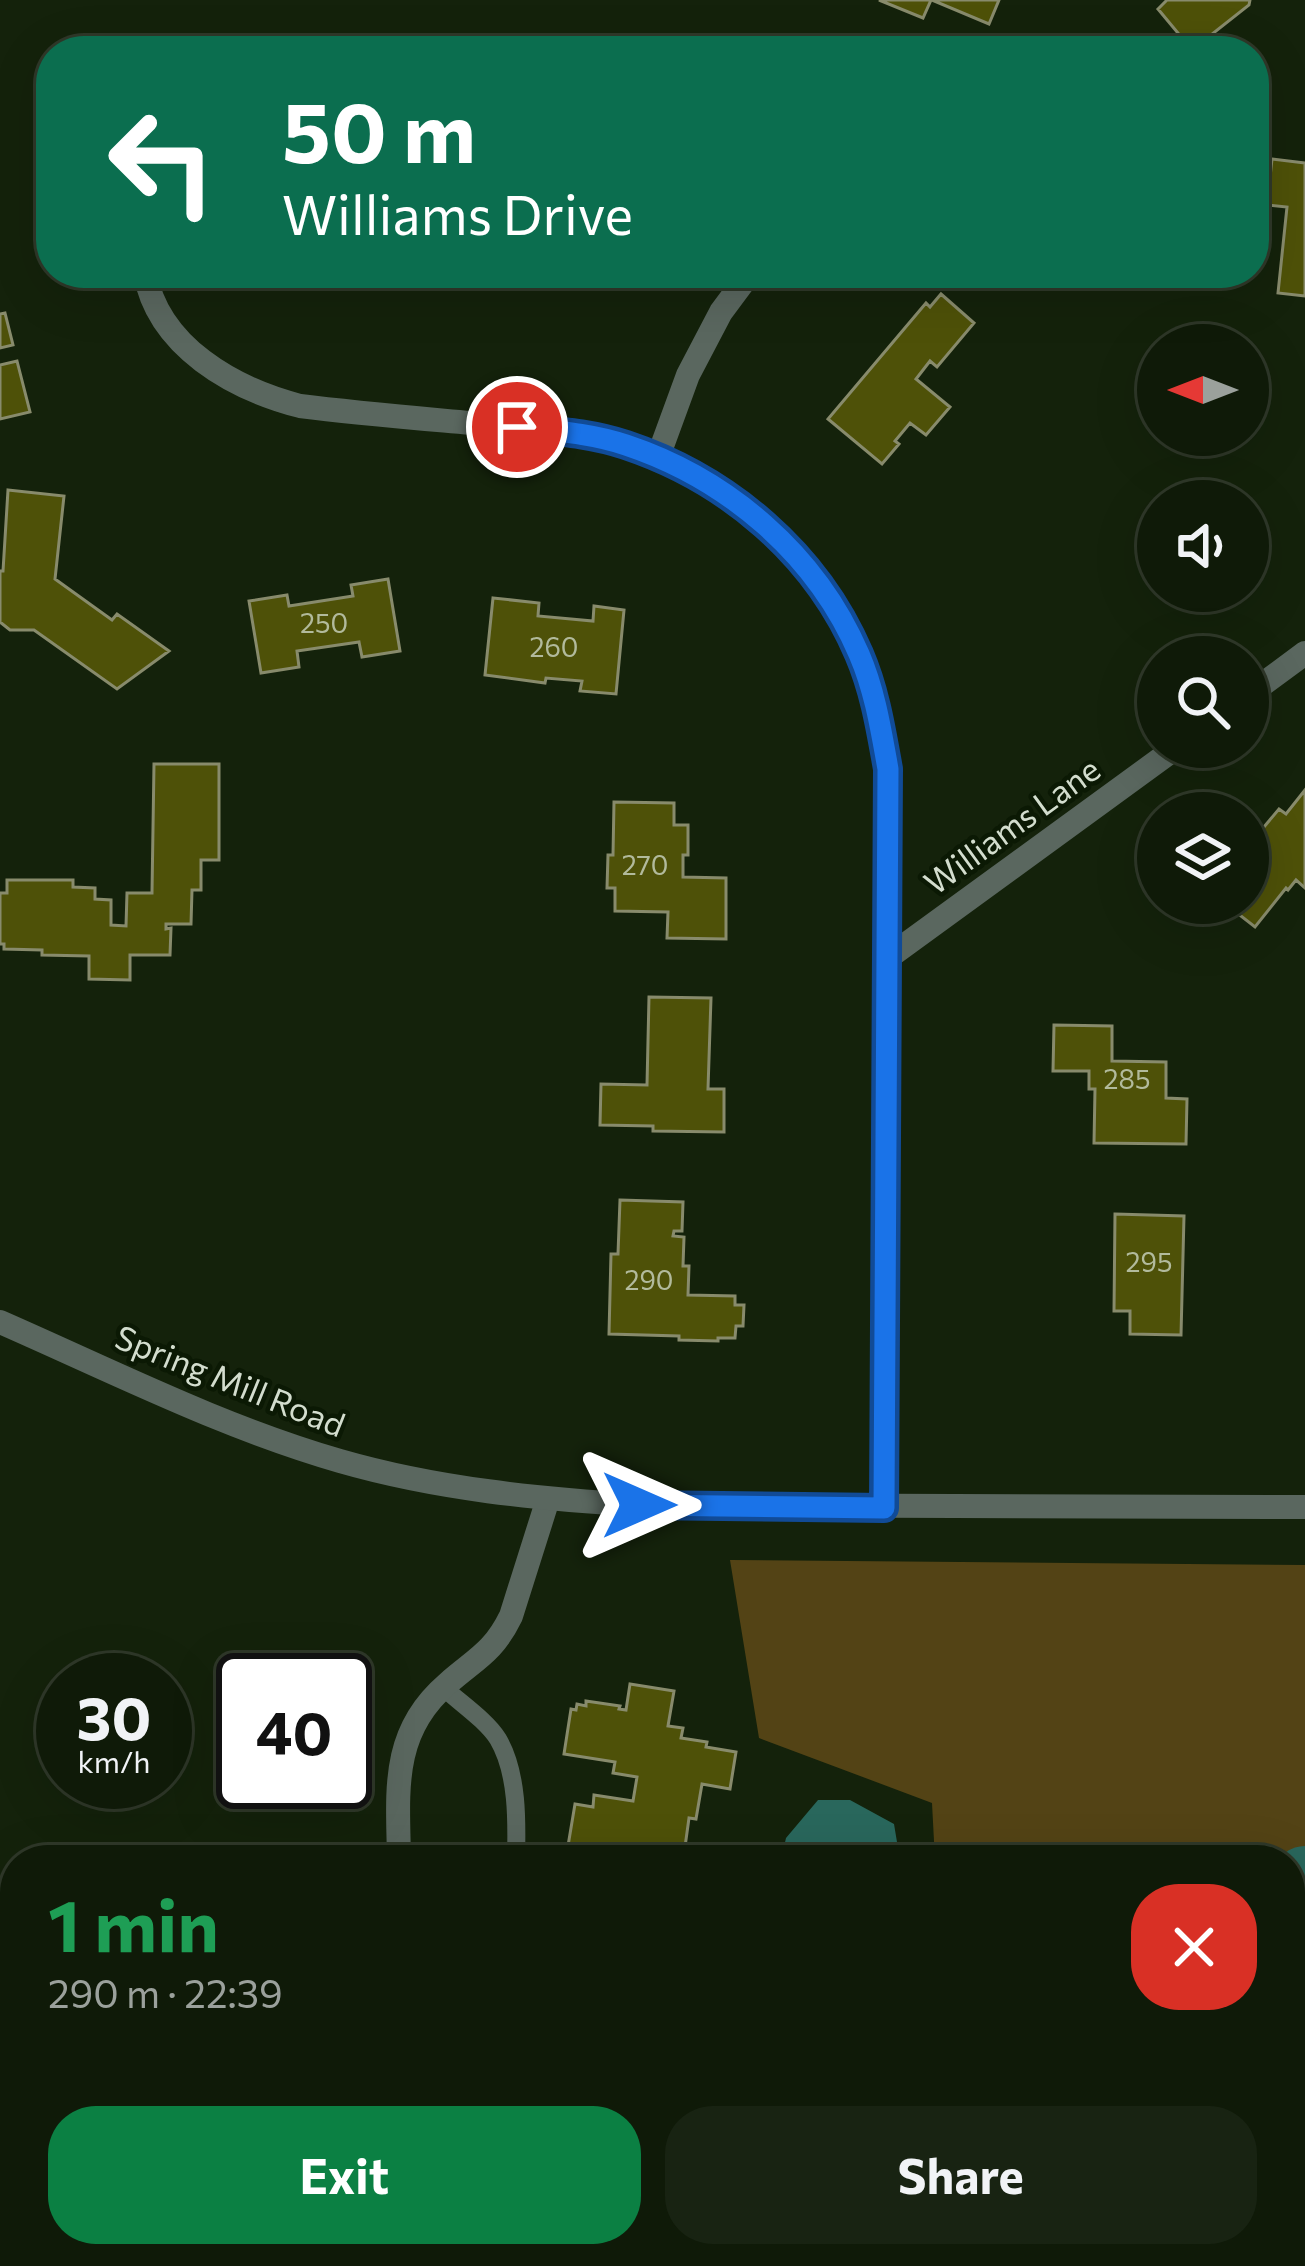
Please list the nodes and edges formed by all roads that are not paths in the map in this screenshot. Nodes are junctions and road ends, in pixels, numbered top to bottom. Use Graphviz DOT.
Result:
graph roads {
  1 [pos="151,288"];
  2 [pos="739,288"];
  3 [pos="658,457"];
  4 [pos="1305,653"];
  5 [pos="1269,680"];
  6 [pos="1148,768"];
  7 [pos="886,959"];
  8 [pos="0,1322"];
  9 [pos="548,1499"];
  10 [pos="1305,1507"];
  11 [pos="884,1508"];
  12 [pos="442,1687"];
  13 [pos="400,1845"];
  14 [pos="515,1845"];
  1 -- 3 [label="street"];
  2 -- 3 [label="street"];
  3 -- 7 [label="street"];
  4 -- 5 [label="street"];
  6 -- 7 [label="street, Williams Lane"];
  7 -- 11 [label="street"];
  8 -- 9 [label="street, Spring Mill Road"];
  9 -- 11 [label="street, Spring Mill Road"];
  9 -- 12 [label="street"];
  10 -- 11 [label="street, Spring Mill Road"];
  12 -- 13 [label="street"];
  12 -- 14 [label="lane"];
}
